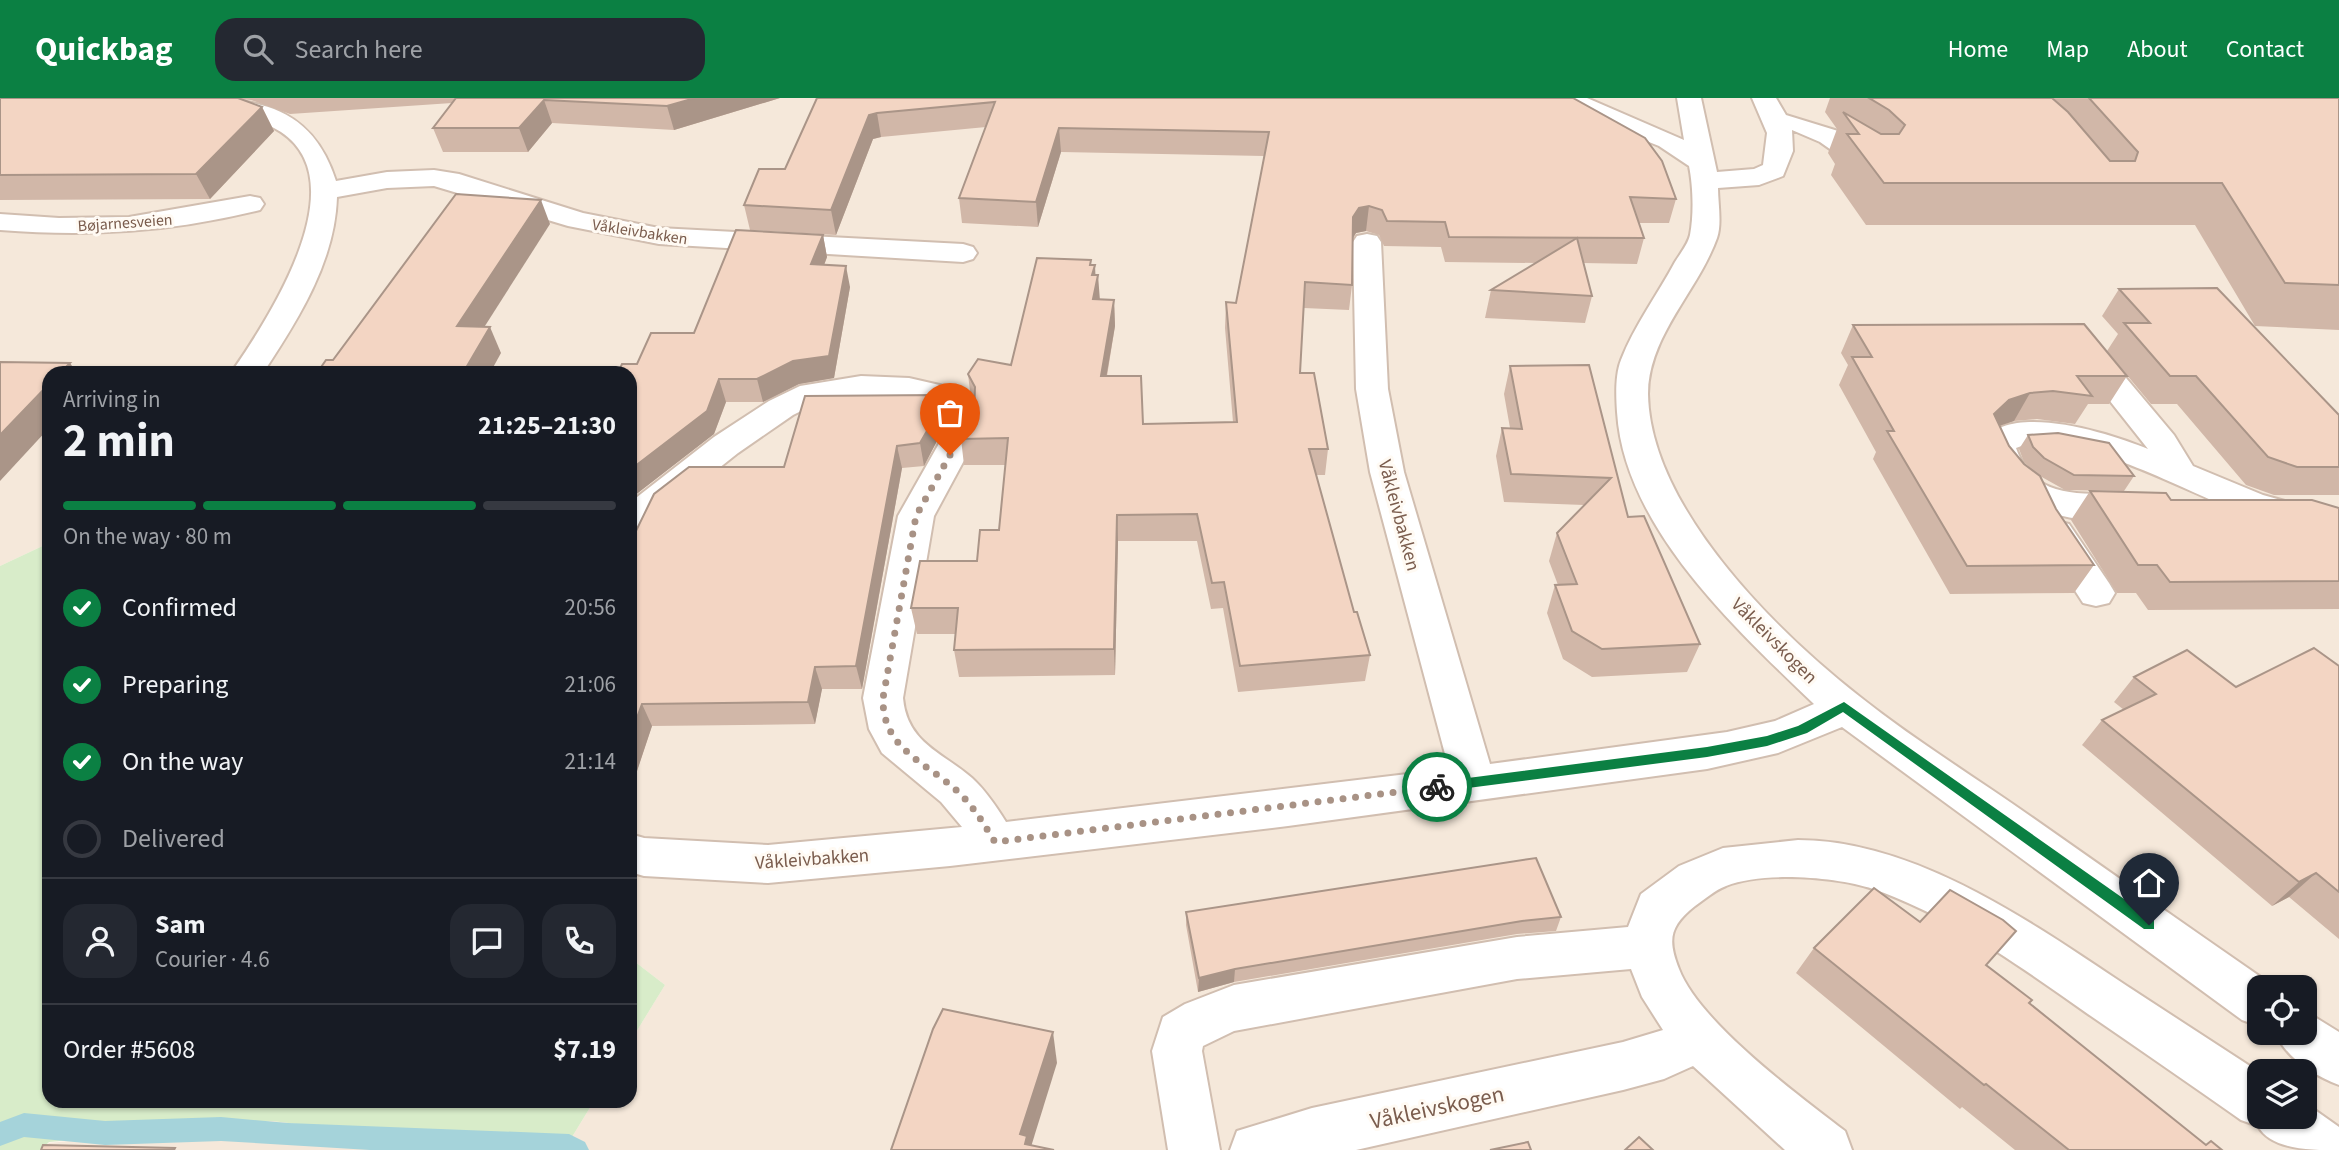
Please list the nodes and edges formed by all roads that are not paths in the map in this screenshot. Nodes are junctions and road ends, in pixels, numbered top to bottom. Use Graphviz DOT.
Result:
graph roads {
  1 [pos="186,98"];
  2 [pos="1570,98"];
  3 [pos="1689,98"];
  4 [pos="1811,103"];
  5 [pos="1771,109"];
  6 [pos="1873,167"];
  7 [pos="1702,171"];
  8 [pos="325,191"];
  9 [pos="250,204"];
  10 [pos="0,222"];
  11 [pos="1367,242"];
  12 [pos="963,253"];
  13 [pos="2083,347"];
  14 [pos="251,366"];
  15 [pos="2179,471"];
  16 [pos="2041,499"];
  17 [pos="2250,503"];
  18 [pos="637,528"];
  19 [pos="2339,528"];
  20 [pos="2096,593"];
  21 [pos="1844,706"];
  22 [pos="1474,782"];
  23 [pos="995,842"];
  24 [pos="637,855"];
  25 [pos="1647,947"];
  26 [pos="2247,995"];
  27 [pos="1697,1039"];
  28 [pos="2317,1045"];
  29 [pos="2339,1061"];
  30 [pos="2247,1094"];
  31 [pos="2297,1129"];
  32 [pos="1194,1150"];
  33 [pos="1256,1150"];
  34 [pos="1826,1150"];
  35 [pos="2327,1150"];
  1 -- 8 [label="street"];
  2 -- 7 [label="street"];
  3 -- 7 [label="street, Våkleivskogen"];
  4 -- 5 [label="street"];
  5 -- 6 [label="street"];
  5 -- 7 [label="street"];
  7 -- 21 [label="street, Våkleivskogen"];
  8 -- 12 [label="street, Våkleivbakken"];
  8 -- 14 [label="street"];
  9 -- 10 [label="street, Bøjarnesveien"];
  11 -- 22 [label="street, Våkleivbakken"];
  13 -- 15 [label="street"];
  15 -- 16 [label="street"];
  15 -- 17 [label="street"];
  16 -- 17 [label="street"];
  16 -- 20 [label="street"];
  17 -- 19 [label="street"];
  18 -- 23 [label="street"];
  21 -- 22 [label="street, Våkleivbakken"];
  21 -- 26 [label="street, Våkleivskogen"];
  22 -- 23 [label="street, Våkleivbakken"];
  23 -- 24 [label="street, Våkleivbakken"];
  25 -- 27 [label="street"];
  25 -- 30 [label="street"];
  25 -- 32 [label="street"];
  27 -- 33 [label="street, Våkleivskogen"];
  27 -- 34 [label="street"];
  28 -- 29 [label="street"];
  31 -- 35 [label="street"];
}
